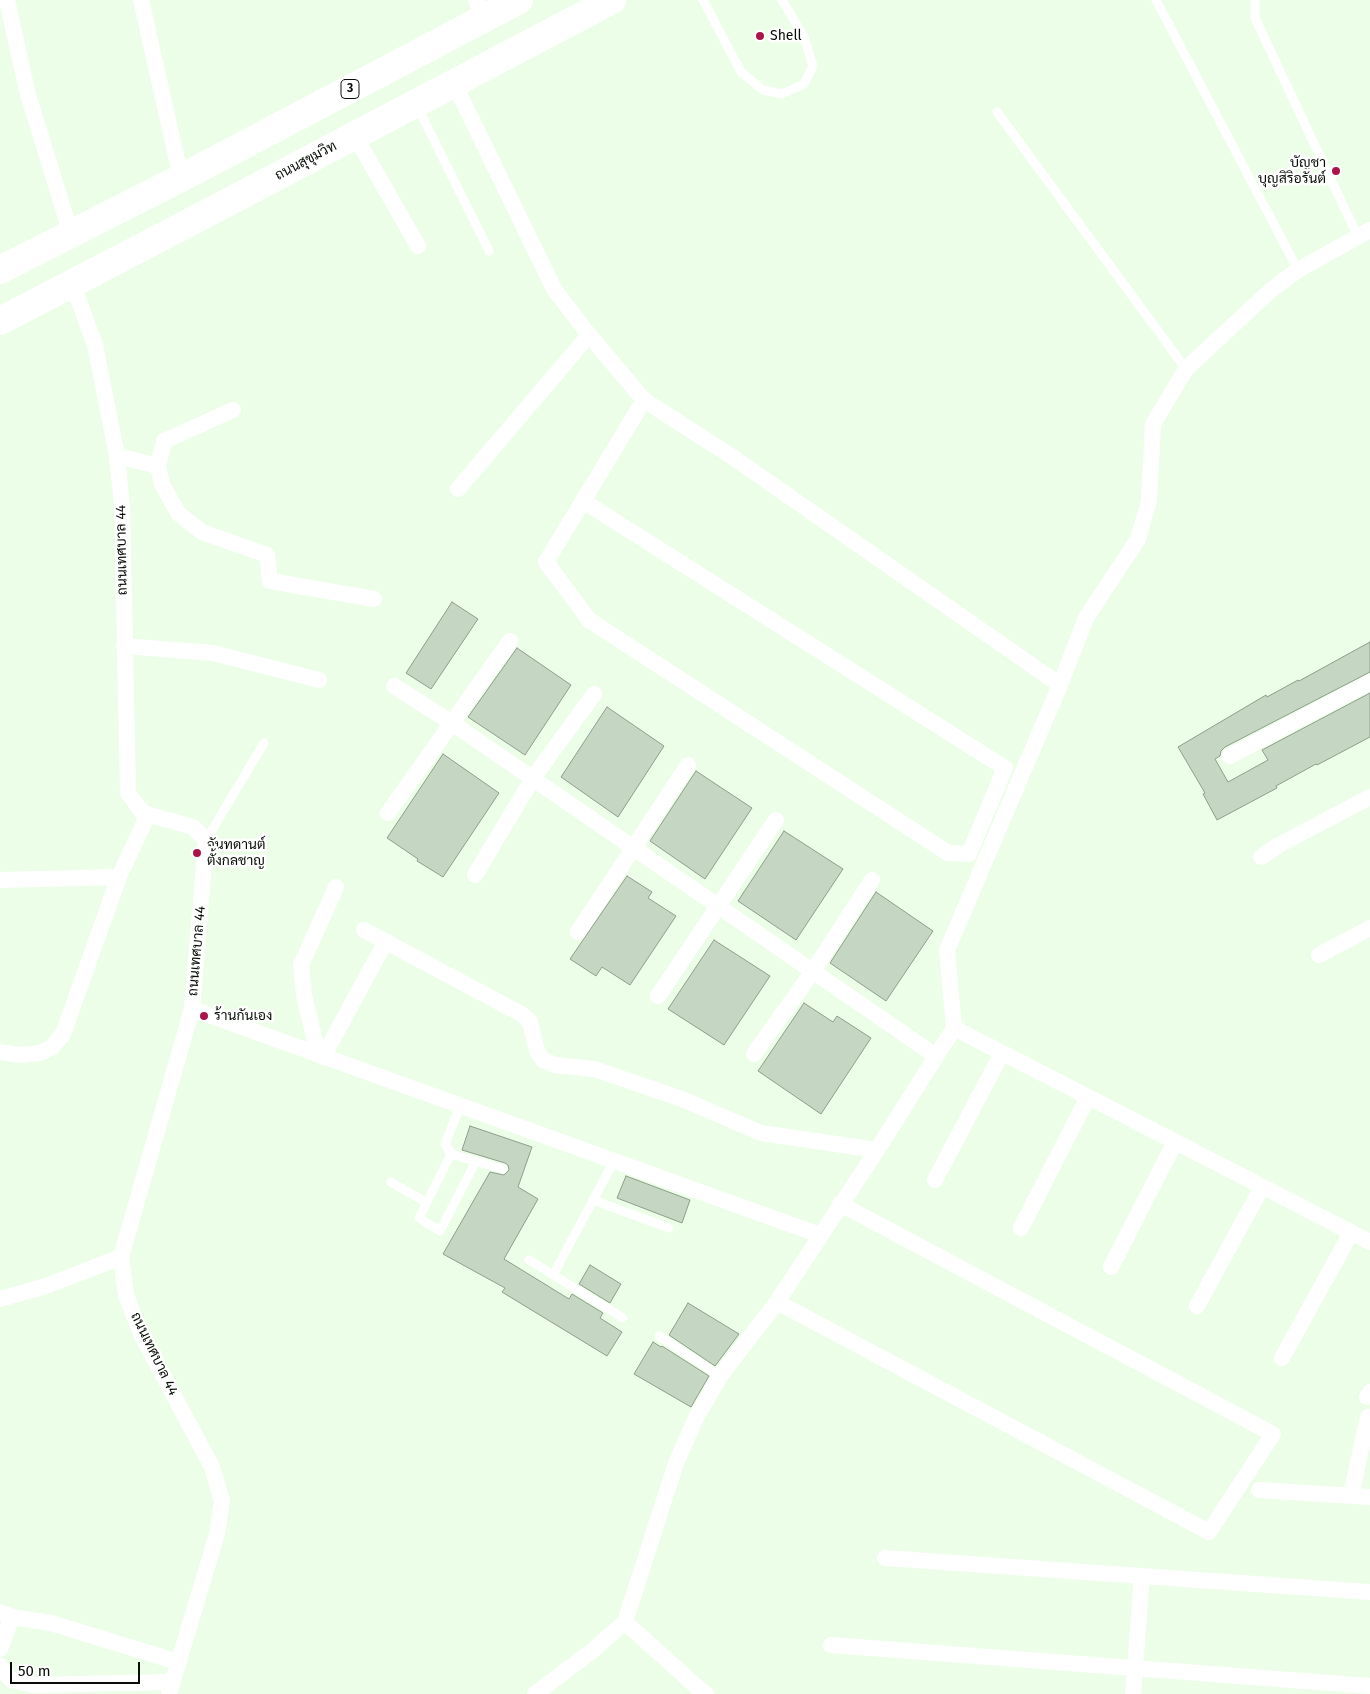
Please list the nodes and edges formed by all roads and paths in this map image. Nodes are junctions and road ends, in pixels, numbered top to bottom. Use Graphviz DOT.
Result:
graph roads {
  1 [pos="6,0"];
  2 [pos="141,0"];
  3 [pos="519,0"];
  4 [pos="612,0"];
  5 [pos="782,0"];
  6 [pos="1156,0"];
  7 [pos="1255,0"];
  8 [pos="705,1"];
  9 [pos="480,9"];
  10 [pos="454,83"];
  11 [pos="416,104"];
  12 [pos="997,112"];
  13 [pos="355,136"];
  14 [pos="181,178"];
  15 [pos="1364,233"];
  16 [pos="71,234"];
  17 [pos="418,246"];
  18 [pos="489,251"];
  19 [pos="0,270"];
  20 [pos="1298,270"];
  21 [pos="72,284"];
  22 [pos="0,321"];
  23 [pos="589,335"];
  24 [pos="1186,369"];
  25 [pos="644,400"];
  26 [pos="233,410"];
  27 [pos="117,456"];
  28 [pos="158,466"];
  29 [pos="458,489"];
  30 [pos="583,501"];
  31 [pos="374,599"];
  32 [pos="510,641"];
  33 [pos="124,646"];
  34 [pos="320,680"];
  35 [pos="1370,682"];
  36 [pos="1060,685"];
  37 [pos="394,686"];
  38 [pos="594,694"];
  39 [pos="452,723"];
  40 [pos="264,743"];
  41 [pos="1230,756"];
  42 [pos="688,765"];
  43 [pos="533,778"];
  44 [pos="1370,797"];
  45 [pos="148,814"];
  46 [pos="388,814"];
  47 [pos="776,820"];
  48 [pos="206,840"];
  49 [pos="633,848"];
  50 [pos="1261,856"];
  51 [pos="475,875"];
  52 [pos="119,877"];
  53 [pos="0,880"];
  54 [pos="872,880"];
  55 [pos="336,887"];
  56 [pos="718,906"];
  57 [pos="1370,928"];
  58 [pos="364,930"];
  59 [pos="578,932"];
  60 [pos="386,941"];
  61 [pos="1319,955"];
  62 [pos="813,971"];
  63 [pos="658,996"];
  64 [pos="192,1010"];
  65 [pos="954,1028"];
  66 [pos="0,1052"];
  67 [pos="1002,1053"];
  68 [pos="754,1054"];
  69 [pos="321,1055"];
  70 [pos="936,1056"];
  71 [pos="1088,1098"];
  72 [pos="460,1106"];
  73 [pos="1175,1142"];
  74 [pos="877,1150"];
  75 [pos="451,1154"];
  76 [pos="476,1161"];
  77 [pos="614,1161"];
  78 [pos="503,1170"];
  79 [pos="935,1180"];
  80 [pos="391,1182"];
  81 [pos="1262,1187"];
  82 [pos="593,1200"];
  83 [pos="427,1202"];
  84 [pos="840,1204"];
  85 [pos="669,1228"];
  86 [pos="1021,1228"];
  87 [pos="1351,1233"];
  88 [pos="820,1235"];
  89 [pos="1370,1242"];
  90 [pos="121,1257"];
  91 [pos="529,1260"];
  92 [pos="1111,1267"];
  93 [pos="554,1275"];
  94 [pos="0,1299"];
  95 [pos="777,1302"];
  96 [pos="1197,1306"];
  97 [pos="622,1318"];
  98 [pos="658,1336"];
  99 [pos="1282,1358"];
  100 [pos="720,1376"];
  101 [pos="1368,1417"];
  102 [pos="1259,1490"];
  103 [pos="1351,1495"];
  104 [pos="1370,1497"];
  105 [pos="885,1558"];
  106 [pos="1142,1576"];
  107 [pos="1370,1592"];
  108 [pos="6,1615"];
  109 [pos="625,1622"];
  110 [pos="831,1645"];
  111 [pos="0,1649"];
  112 [pos="178,1662"];
  113 [pos="0,1666"];
  114 [pos="1136,1668"];
  115 [pos="1370,1686"];
  116 [pos="171,1688"];
  117 [pos="535,1694"];
  118 [pos="706,1694"];
  119 [pos="1133,1694"];
  1 -- 16 [label="street"];
  2 -- 14 [label="street"];
  3 -- 9 [label="highway, 3"];
  4 -- 10 [label="highway, ถนนสุขุมวิท"];
  5 -- 8 [label="lane"];
  6 -- 20 [label="lane"];
  7 -- 15 [label="lane"];
  9 -- 14 [label="highway, 3"];
  10 -- 11 [label="highway, ถนนสุขุมวิท"];
  10 -- 23 [label="street"];
  11 -- 13 [label="highway, ถนนสุขุมวิท"];
  11 -- 18 [label="lane"];
  12 -- 24 [label="lane"];
  13 -- 17 [label="street"];
  13 -- 21 [label="highway, ถนนสุขุมวิท"];
  14 -- 16 [label="highway, 3"];
  15 -- 20 [label="street"];
  16 -- 19 [label="highway, 3"];
  20 -- 24 [label="street"];
  21 -- 22 [label="highway, ถนนสุขุมวิท"];
  21 -- 27 [label="street, ถนนเทศบาล 44"];
  23 -- 25 [label="street"];
  23 -- 29 [label="street"];
  24 -- 36 [label="street"];
  25 -- 30 [label="street"];
  25 -- 36 [label="street"];
  26 -- 28 [label="street"];
  27 -- 28 [label="street"];
  27 -- 33 [label="street, ถนนเทศบาล 44"];
  28 -- 31 [label="street"];
  30 -- 30 [label="street"];
  32 -- 39 [label="street"];
  33 -- 34 [label="street"];
  33 -- 45 [label="street, ถนนเทศบาล 44"];
  35 -- 41 [label="street"];
  36 -- 65 [label="street"];
  37 -- 39 [label="street"];
  38 -- 43 [label="street"];
  39 -- 43 [label="street"];
  39 -- 46 [label="street"];
  40 -- 48 [label="lane"];
  42 -- 49 [label="street"];
  43 -- 49 [label="street"];
  43 -- 51 [label="street"];
  44 -- 50 [label="street"];
  45 -- 48 [label="street, ถนนเทศบาล 44"];
  45 -- 52 [label="street"];
  47 -- 56 [label="street"];
  48 -- 64 [label="street, ถนนเทศบาล 44"];
  49 -- 56 [label="street"];
  49 -- 59 [label="street"];
  52 -- 53 [label="street"];
  52 -- 66 [label="street"];
  54 -- 62 [label="street"];
  55 -- 69 [label="street"];
  56 -- 62 [label="street"];
  56 -- 63 [label="street"];
  57 -- 61 [label="street"];
  58 -- 60 [label="street"];
  60 -- 69 [label="street"];
  60 -- 74 [label="street"];
  62 -- 68 [label="street"];
  62 -- 70 [label="street"];
  64 -- 69 [label="street"];
  64 -- 90 [label="street, ถนนเทศบาล 44"];
  65 -- 67 [label="street"];
  65 -- 70 [label="street"];
  67 -- 71 [label="street"];
  67 -- 79 [label="street"];
  69 -- 72 [label="street"];
  70 -- 74 [label="street"];
  71 -- 73 [label="street"];
  71 -- 86 [label="street"];
  72 -- 75 [label="lane"];
  72 -- 77 [label="street"];
  73 -- 81 [label="street"];
  73 -- 92 [label="street"];
  74 -- 84 [label="street"];
  75 -- 76 [label="lane"];
  75 -- 83 [label="lane"];
  76 -- 78 [label="lane"];
  76 -- 83 [label="lane"];
  77 -- 82 [label="lane"];
  77 -- 88 [label="street"];
  80 -- 83 [label="lane"];
  81 -- 87 [label="street"];
  81 -- 96 [label="street"];
  82 -- 85 [label="lane"];
  82 -- 93 [label="lane"];
  84 -- 88 [label="street"];
  84 -- 95 [label="street"];
  87 -- 89 [label="street"];
  87 -- 99 [label="street"];
  88 -- 95 [label="street"];
  90 -- 94 [label="street"];
  90 -- 112 [label="street, ถนนเทศบาล 44"];
  91 -- 93 [label="lane"];
  93 -- 97 [label="lane"];
  95 -- 100 [label="street"];
  98 -- 100 [label="lane"];
  100 -- 109 [label="street"];
  101 -- 103 [label="street"];
  102 -- 103 [label="street"];
  103 -- 104 [label="street"];
  105 -- 106 [label="street"];
  106 -- 107 [label="street"];
  106 -- 114 [label="street"];
  108 -- 111 [label="street"];
  108 -- 112 [label="street"];
  109 -- 117 [label="street"];
  109 -- 118 [label="street"];
  110 -- 114 [label="street"];
  112 -- 116 [label="street, ถนนเทศบาล 44"];
  113 -- 116 [label="street"];
  114 -- 115 [label="street"];
  114 -- 119 [label="street"];
}
